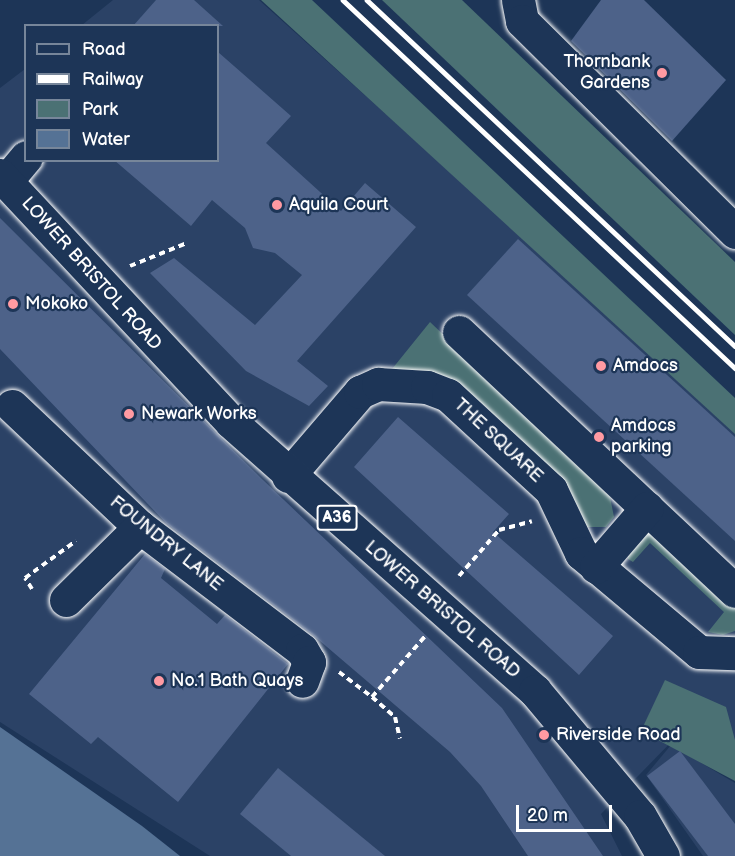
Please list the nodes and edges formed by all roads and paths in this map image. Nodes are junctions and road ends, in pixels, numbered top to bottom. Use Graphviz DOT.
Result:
graph roads {
  1 [pos="518,0"];
  2 [pos="10,171"];
  3 [pos="735,232"];
  4 [pos="187,243"];
  5 [pos="130,266"];
  6 [pos="459,332"];
  7 [pos="12,406"];
  8 [pos="288,476"];
  9 [pos="647,508"];
  10 [pos="130,518"];
  11 [pos="530,522"];
  12 [pos="596,567"];
  13 [pos="459,576"];
  14 [pos="32,589"];
  15 [pos="735,591"];
  16 [pos="66,600"];
  17 [pos="420,643"];
  18 [pos="735,653"];
  19 [pos="306,671"];
  20 [pos="372,697"];
  21 [pos="400,738"];
  22 [pos="663,856"];
  1 -- 3 [label="main road"];
  2 -- 8 [label="main road, LOWER BRISTOL ROAD / A36"];
  4 -- 5 [label="path"];
  6 -- 9 [label="main road"];
  7 -- 10 [label="main road, FOUNDRY LANE"];
  8 -- 12 [label="main road, THE SQUARE"];
  8 -- 22 [label="main road, LOWER BRISTOL ROAD / A36"];
  9 -- 12 [label="main road"];
  9 -- 15 [label="main road"];
  10 -- 14 [label="path"];
  10 -- 16 [label="main road"];
  10 -- 19 [label="main road, FOUNDRY LANE"];
  11 -- 13 [label="path"];
  12 -- 18 [label="main road, THE SQUARE"];
  17 -- 20 [label="path"];
  19 -- 20 [label="path"];
  20 -- 21 [label="path"];
}
